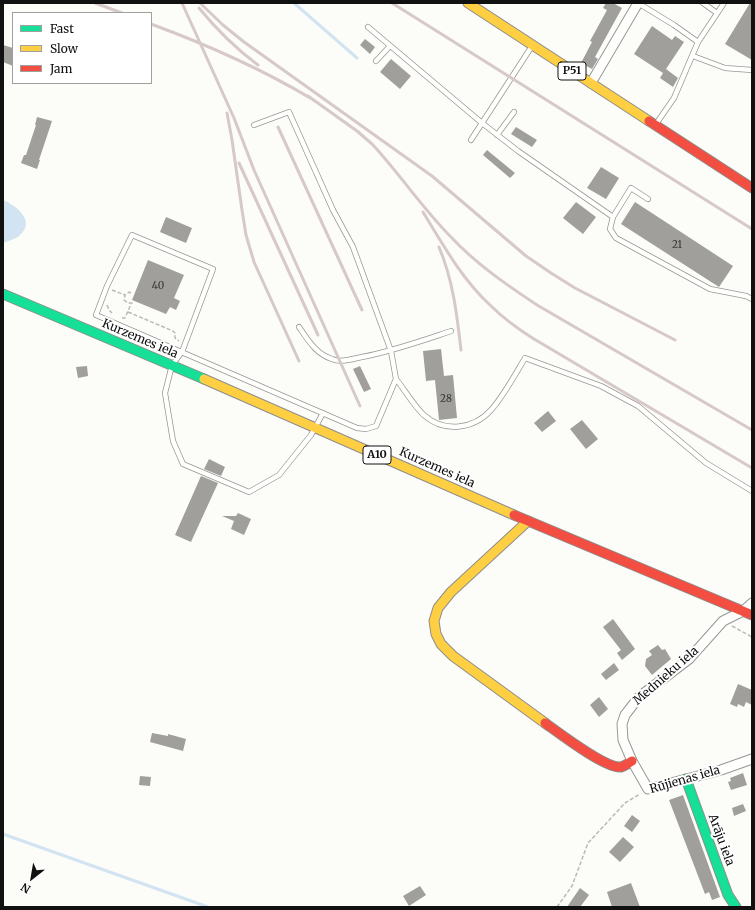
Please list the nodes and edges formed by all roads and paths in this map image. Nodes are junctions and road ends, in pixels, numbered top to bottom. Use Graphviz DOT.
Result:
graph roads {
  1 [pos="468,3"];
  2 [pos="638,3"];
  3 [pos="703,3"];
  4 [pos="724,3"];
  5 [pos="717,13"];
  6 [pos="368,27"];
  7 [pos="698,42"];
  8 [pos="533,45"];
  9 [pos="390,46"];
  10 [pos="693,56"];
  11 [pos="376,61"];
  12 [pos="752,70"];
  13 [pos="591,83"];
  14 [pos="514,112"];
  15 [pos="482,123"];
  16 [pos="254,125"];
  17 [pos="655,125"];
  18 [pos="497,135"];
  19 [pos="471,140"];
  20 [pos="752,188"];
  21 [pos="648,199"];
  22 [pos="613,217"];
  23 [pos="131,293"];
  24 [pos="3,294"];
  25 [pos="109,295"];
  26 [pos="125,295"];
  27 [pos="752,299"];
  28 [pos="107,300"];
  29 [pos="128,312"];
  30 [pos="114,315"];
  31 [pos="118,317"];
  32 [pos="299,327"];
  33 [pos="451,331"];
  34 [pos="185,344"];
  35 [pos="390,351"];
  36 [pos="182,352"];
  37 [pos="172,365"];
  38 [pos="396,379"];
  39 [pos="323,413"];
  40 [pos="315,428"];
  41 [pos="752,491"];
  42 [pos="528,521"];
  43 [pos="752,603"];
  44 [pos="742,611"];
  45 [pos="752,615"];
  46 [pos="752,759"];
  47 [pos="632,761"];
  48 [pos="686,779"];
  49 [pos="648,789"];
  50 [pos="557,907"];
  51 [pos="736,907"];
  1 -- 8 [label="main road, P51"];
  2 -- 7 [label="lane"];
  2 -- 13 [label="street"];
  3 -- 5 [label="lane"];
  4 -- 5 [label="lane"];
  5 -- 7 [label="lane"];
  6 -- 9 [label="lane"];
  7 -- 10 [label="lane"];
  8 -- 13 [label="main road, P51"];
  8 -- 15 [label="lane"];
  9 -- 11 [label="lane"];
  9 -- 15 [label="lane"];
  10 -- 12 [label="lane"];
  10 -- 17 [label="lane"];
  13 -- 17 [label="main road, P51"];
  14 -- 18 [label="lane"];
  15 -- 18 [label="lane"];
  15 -- 19 [label="lane"];
  16 -- 35 [label="lane"];
  17 -- 20 [label="main road, P51"];
  18 -- 22 [label="lane"];
  21 -- 22 [label="lane"];
  22 -- 27 [label="lane"];
  23 -- 26 [label="path"];
  24 -- 37 [label="main road, Kurzemes iela / A10"];
  25 -- 26 [label="path"];
  26 -- 29 [label="path"];
  28 -- 30 [label="path"];
  29 -- 31 [label="path"];
  29 -- 34 [label="path"];
  32 -- 35 [label="lane"];
  33 -- 35 [label="lane"];
  34 -- 36 [label="lane"];
  34 -- 36 [label="lane"];
  35 -- 38 [label="lane"];
  36 -- 37 [label="lane"];
  36 -- 39 [label="lane"];
  37 -- 40 [label="main road, Kurzemes iela / A10"];
  37 -- 40 [label="lane"];
  38 -- 39 [label="lane"];
  38 -- 41 [label="lane"];
  39 -- 40 [label="lane"];
  40 -- 42 [label="main road, Kurzemes iela / A10"];
  42 -- 44 [label="main road, Kurzemes iela / A10"];
  42 -- 47 [label="main road"];
  43 -- 44 [label="street, Mednieku iela"];
  44 -- 45 [label="main road, Kurzemes iela / A10"];
  44 -- 47 [label="street, Mednieku iela"];
  46 -- 48 [label="street, Rūjienas iela"];
  47 -- 49 [label="street, Mednieku iela"];
  48 -- 49 [label="street, Rūjienas iela"];
  48 -- 51 [label="main road, Arāju iela"];
  49 -- 50 [label="path, Rūjienas iela"];
}
